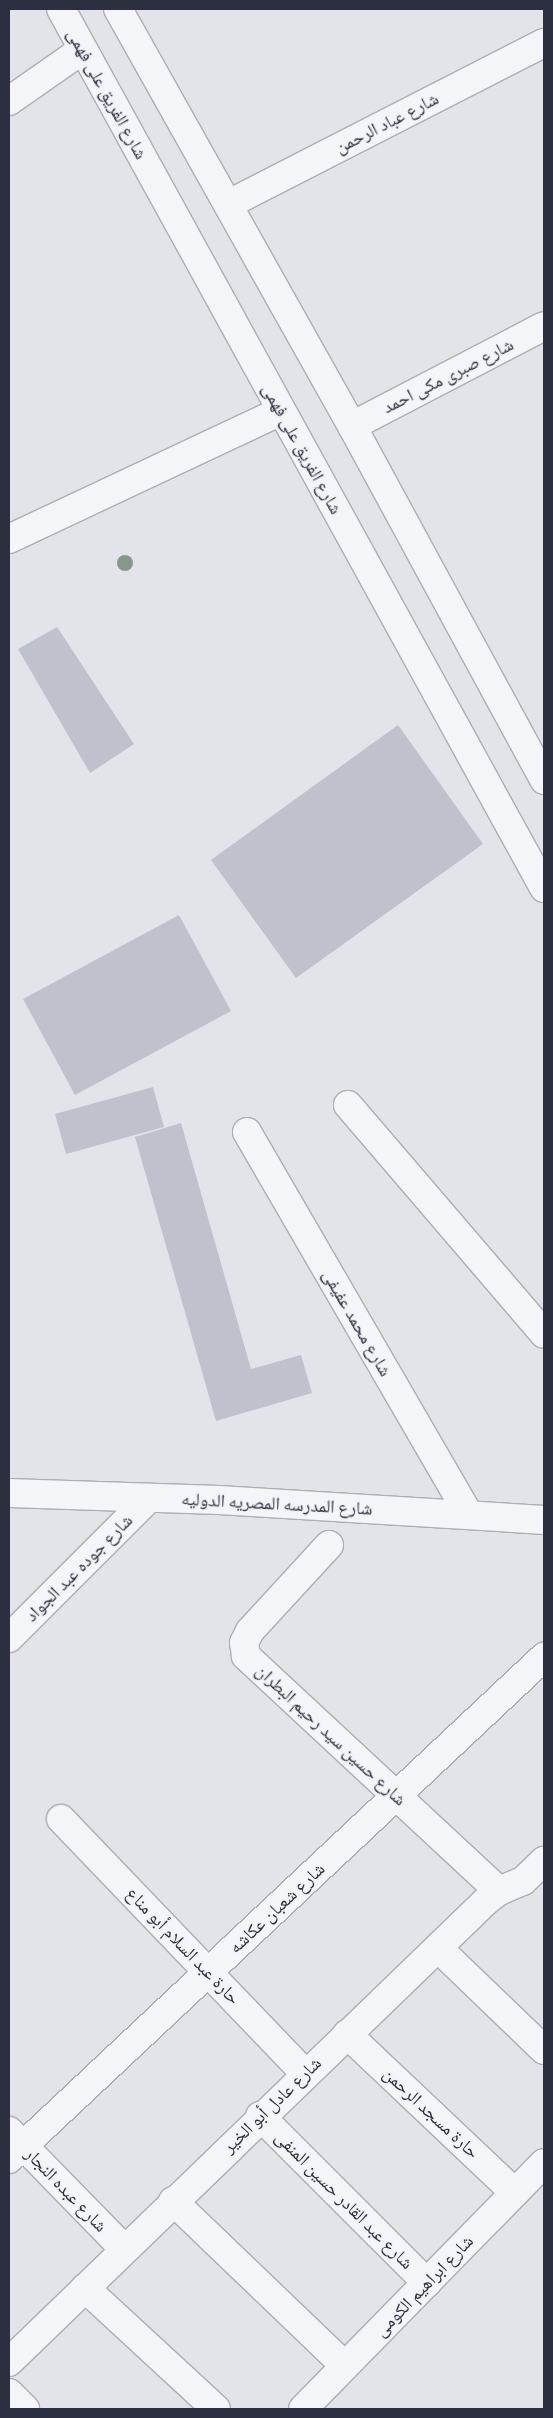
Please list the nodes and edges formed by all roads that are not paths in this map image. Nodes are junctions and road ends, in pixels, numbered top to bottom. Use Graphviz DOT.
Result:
graph roads {
  1 [pos="61,9"];
  2 [pos="118,9"];
  3 [pos="544,43"];
  4 [pos="82,50"];
  5 [pos="9,101"];
  6 [pos="229,204"];
  7 [pos="544,326"];
  8 [pos="281,411"];
  9 [pos="352,426"];
  10 [pos="9,539"];
  11 [pos="544,780"];
  12 [pos="544,888"];
  13 [pos="348,1105"];
  14 [pos="247,1132"];
  15 [pos="544,1334"];
  16 [pos="9,1493"];
  17 [pos="149,1498"];
  18 [pos="468,1514"];
  19 [pos="544,1520"];
  20 [pos="329,1545"];
  21 [pos="9,1638"];
  22 [pos="544,1657"];
  23 [pos="396,1796"];
  24 [pos="61,1819"];
  25 [pos="544,1860"];
  26 [pos="499,1891"];
  27 [pos="438,1948"];
  28 [pos="208,1972"];
  29 [pos="347,2034"];
  30 [pos="544,2050"];
  31 [pos="305,2073"];
  32 [pos="260,2116"];
  33 [pos="13,2145"];
  34 [pos="544,2163"];
  35 [pos="515,2193"];
  36 [pos="173,2201"];
  37 [pos="124,2249"];
  38 [pos="427,2283"];
  39 [pos="85,2288"];
  40 [pos="9,2362"];
  41 [pos="345,2366"];
  42 [pos="9,2394"];
  43 [pos="25,2409"];
  44 [pos="216,2409"];
  45 [pos="303,2409"];
  1 -- 4 [label="street, شارع الفريق على فهمى"];
  2 -- 6 [label="street"];
  3 -- 6 [label="street, شارع عباد الرحمن"];
  4 -- 5 [label="street"];
  4 -- 8 [label="street, شارع الفريق على فهمى"];
  6 -- 9 [label="street"];
  7 -- 9 [label="street, شارع صبرى مكى احمد"];
  8 -- 10 [label="street"];
  8 -- 12 [label="street, شارع الفريق على فهمى"];
  9 -- 11 [label="street"];
  13 -- 15 [label="street"];
  14 -- 18 [label="street, شارع محمد عفيفى"];
  16 -- 17 [label="street, شارع المدرسه المصريه الدوليه"];
  17 -- 18 [label="street, شارع المدرسه المصريه الدوليه"];
  17 -- 21 [label="street, شارع جوده عبد الجواد"];
  18 -- 19 [label="street, شارع المدرسه المصريه الدوليه"];
  20 -- 23 [label="street, شارع حسين سيد رحيم البطران"];
  22 -- 23 [label="street, شارع شعبان عكاشه"];
  23 -- 26 [label="street, شارع حسين سيد رحيم البطران"];
  23 -- 28 [label="street, شارع شعبان عكاشه"];
  24 -- 28 [label="street, حارة عبد السلام أبو مناع"];
  25 -- 26 [label="street, شارع عادل أبو الخير"];
  26 -- 27 [label="street, شارع عادل أبو الخير"];
  27 -- 29 [label="street, شارع عادل أبو الخير"];
  27 -- 30 [label="street"];
  28 -- 31 [label="street, حارة عبد السلام أبو مناع"];
  28 -- 33 [label="street, شارع شعبان عكاشه"];
  29 -- 31 [label="street, شارع عادل أبو الخير"];
  29 -- 35 [label="street, حارة مسجد الرحمن"];
  31 -- 32 [label="street, شارع عادل أبو الخير"];
  32 -- 36 [label="street, شارع عادل أبو الخير"];
  32 -- 38 [label="street, شارع عبد القادر حسين المنفى"];
  33 -- 37 [label="street, شارع عبده النجار"];
  34 -- 35 [label="street, شارع ابراهيم الكومى"];
  35 -- 38 [label="street, شارع ابراهيم الكومى"];
  36 -- 37 [label="street, شارع عادل أبو الخير"];
  36 -- 41 [label="street"];
  37 -- 39 [label="street, شارع عادل أبو الخير"];
  38 -- 41 [label="street, شارع ابراهيم الكومى"];
  39 -- 40 [label="street, شارع عادل أبو الخير"];
  39 -- 44 [label="street"];
  41 -- 45 [label="street, شارع ابراهيم الكومى"];
  42 -- 43 [label="street"];
}
